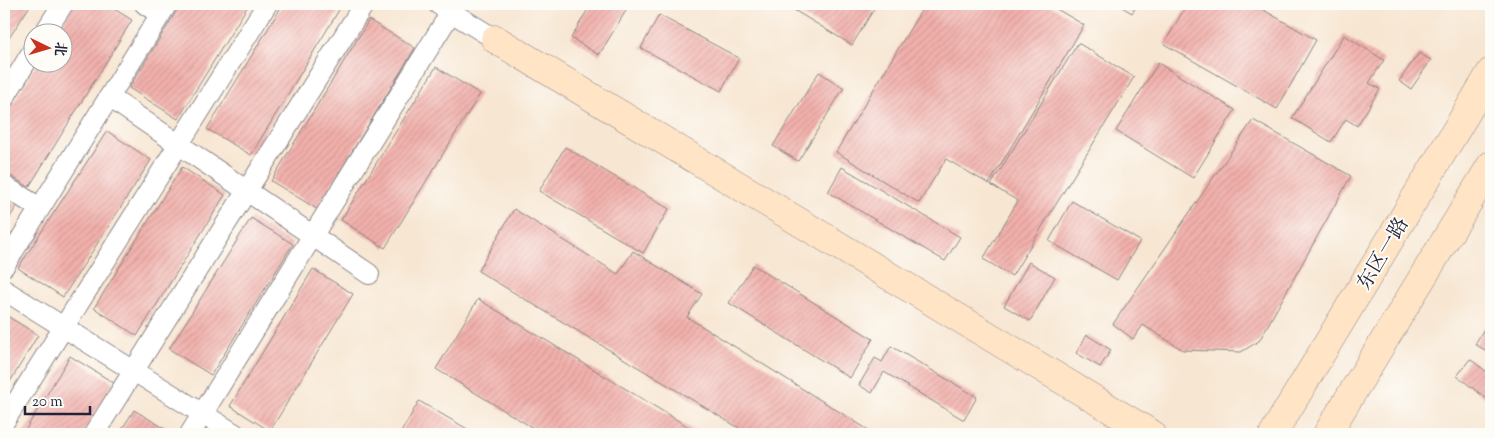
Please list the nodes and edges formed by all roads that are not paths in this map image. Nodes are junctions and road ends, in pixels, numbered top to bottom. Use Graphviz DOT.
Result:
graph roads {
  1 [pos="63,4"];
  2 [pos="267,4"];
  3 [pos="364,4"];
  4 [pos="157,7"];
  5 [pos="444,8"];
  6 [pos="51,22"];
  7 [pos="495,39"];
  8 [pos="22,68"];
  9 [pos="1491,72"];
  10 [pos="109,97"];
  11 [pos="4,98"];
  12 [pos="179,145"];
  13 [pos="1491,165"];
  14 [pos="4,186"];
  15 [pos="247,191"];
  16 [pos="40,208"];
  17 [pos="313,236"];
  18 [pos="4,266"];
  19 [pos="369,274"];
  20 [pos="4,290"];
  21 [pos="63,327"];
  22 [pos="134,371"];
  23 [pos="203,414"];
  24 [pos="4,422"];
  25 [pos="94,434"];
  26 [pos="190,434"];
  27 [pos="235,434"];
  28 [pos="1152,434"];
  29 [pos="1273,434"];
  30 [pos="1327,434"];
  1 -- 6 [label="street"];
  2 -- 12 [label="street"];
  3 -- 15 [label="street"];
  4 -- 10 [label="street"];
  5 -- 7 [label="street"];
  5 -- 17 [label="street"];
  7 -- 28 [label="street"];
  8 -- 11 [label="street"];
  9 -- 29 [label="street, 东区一路"];
  10 -- 12 [label="street"];
  10 -- 16 [label="street"];
  12 -- 15 [label="street"];
  12 -- 21 [label="street"];
  13 -- 30 [label="street"];
  14 -- 16 [label="street"];
  15 -- 17 [label="street"];
  15 -- 22 [label="street"];
  16 -- 18 [label="street"];
  17 -- 19 [label="street"];
  17 -- 23 [label="street"];
  20 -- 21 [label="street"];
  21 -- 22 [label="street"];
  21 -- 24 [label="street"];
  22 -- 23 [label="street"];
  22 -- 25 [label="street"];
  23 -- 26 [label="street"];
  23 -- 27 [label="street"];
}
